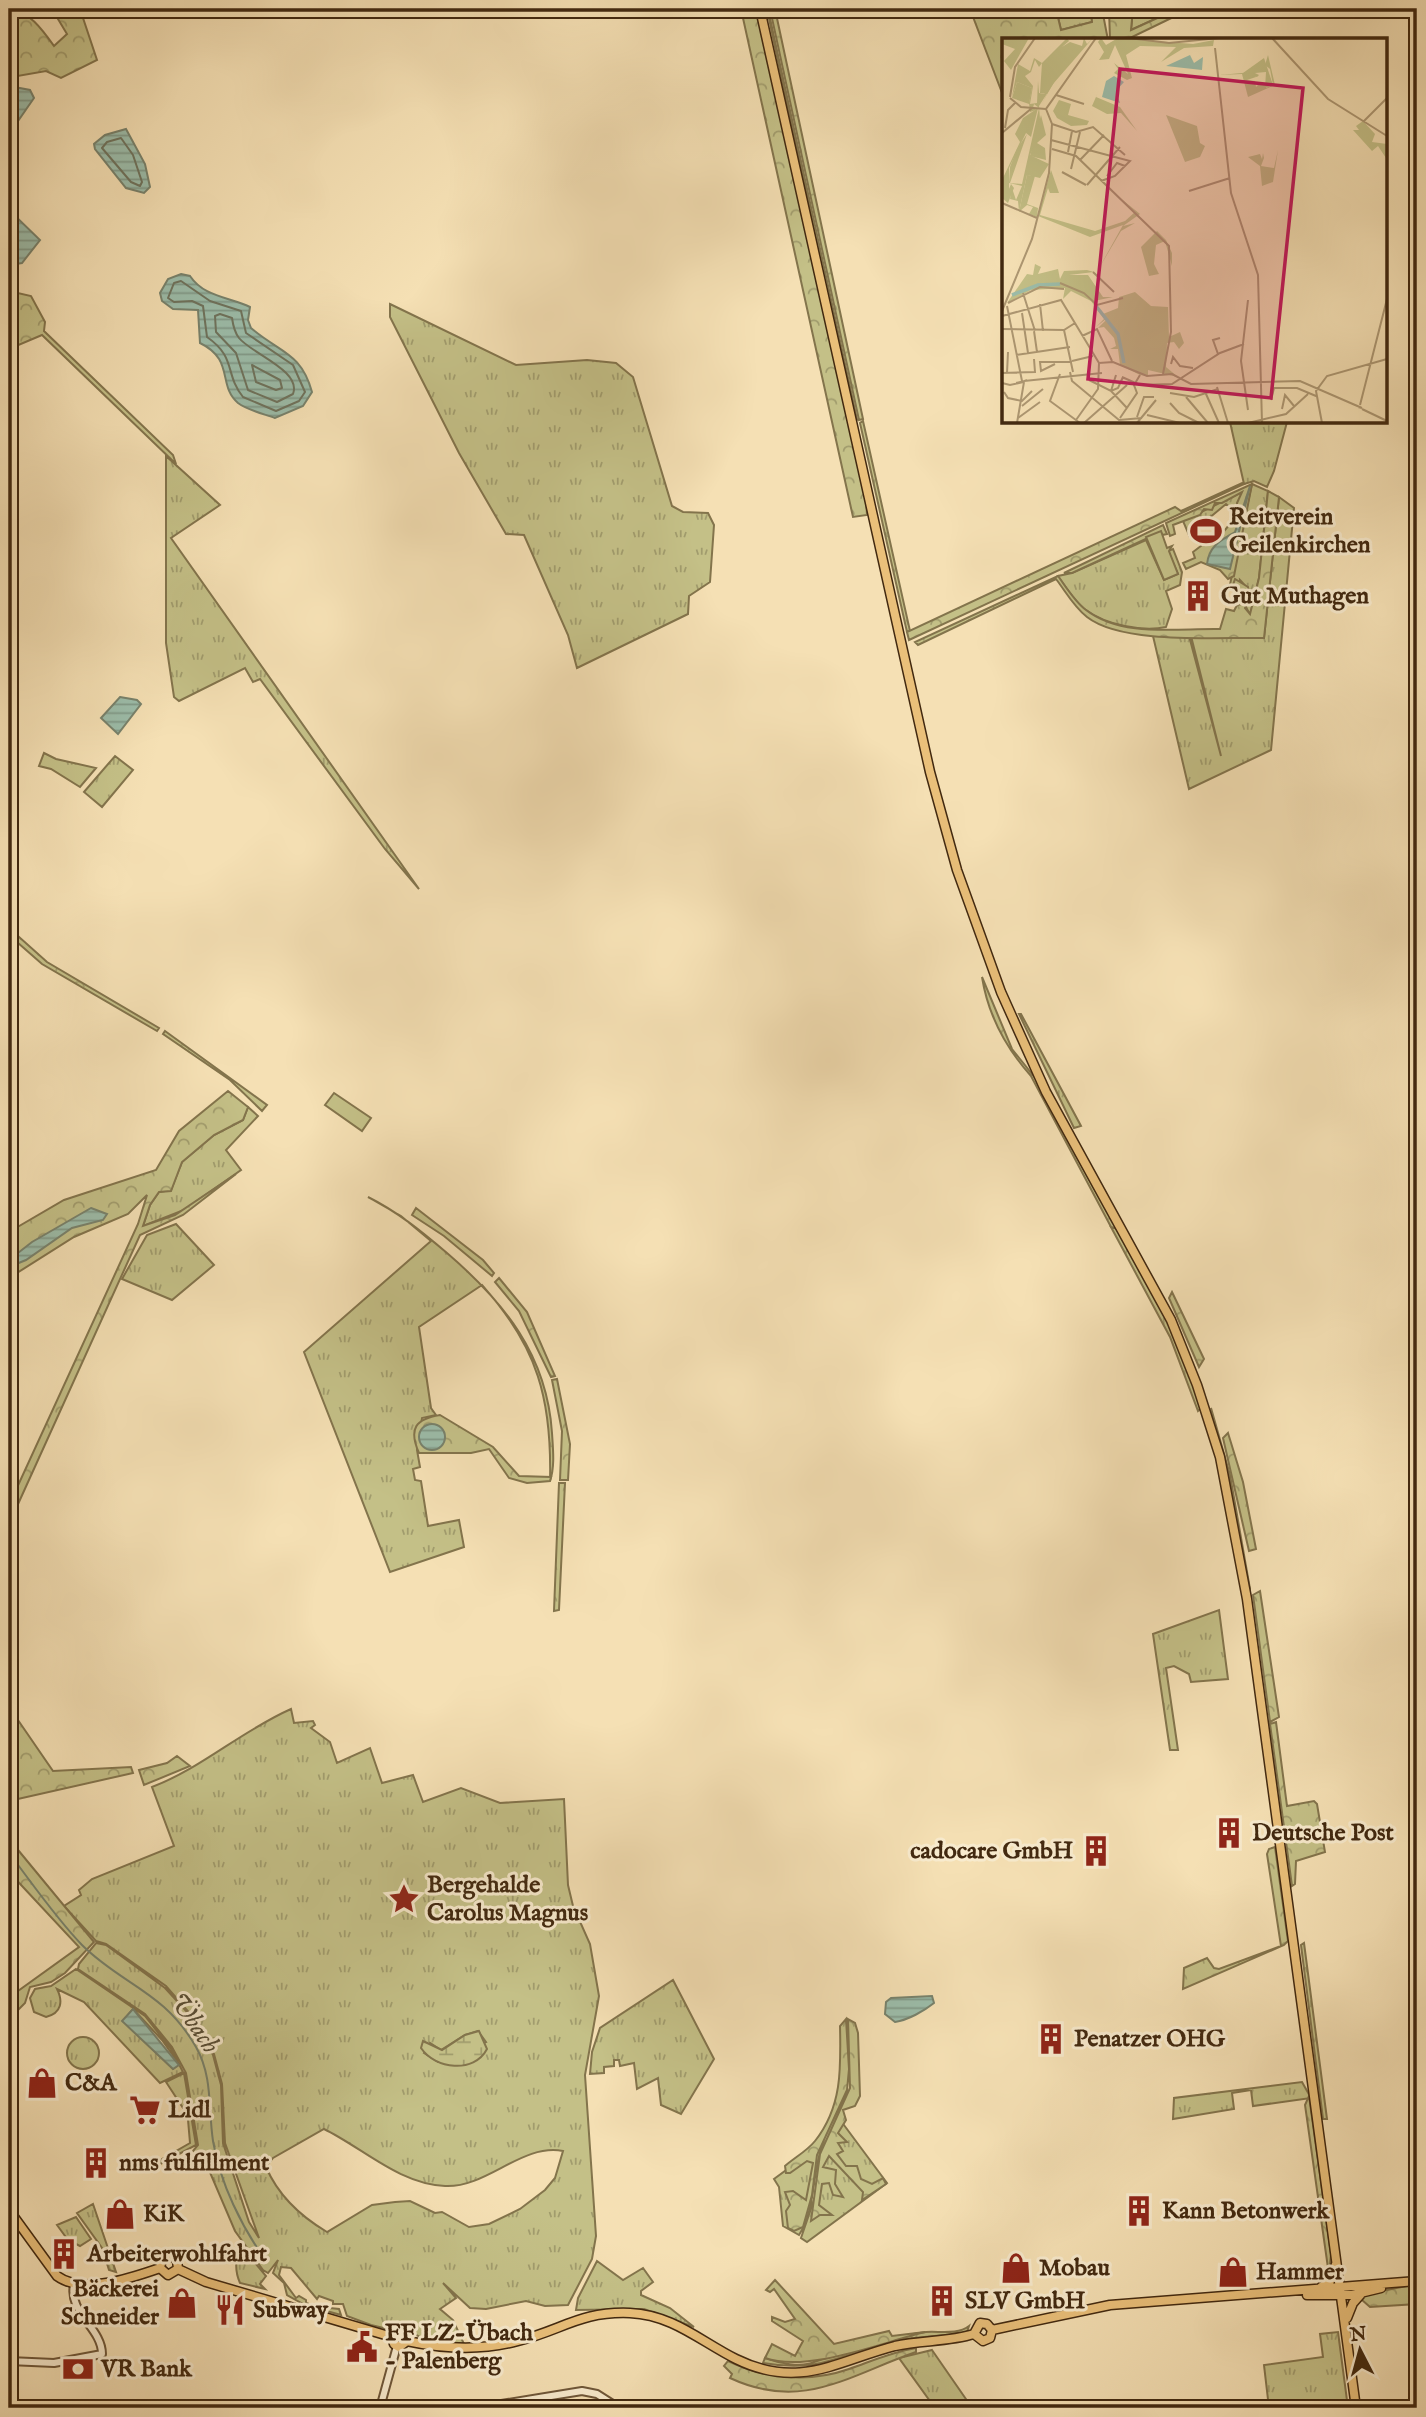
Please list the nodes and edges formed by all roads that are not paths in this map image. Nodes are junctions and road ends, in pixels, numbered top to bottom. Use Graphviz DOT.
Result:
graph roads {
  1 [pos="760,9"];
  2 [pos="9,2210"];
  3 [pos="1338,2261"];
  4 [pos="160,2268"];
  5 [pos="178,2269"];
  6 [pos="1414,2281"];
  7 [pos="74,2285"];
  8 [pos="1317,2290"];
  9 [pos="1342,2291"];
  10 [pos="1364,2292"];
  11 [pos="1276,2294"];
  12 [pos="1346,2321"];
  13 [pos="392,2337"];
  14 [pos="407,2341"];
  15 [pos="397,2346"];
  16 [pos="9,2361"];
  17 [pos="381,2406"];
  18 [pos="617,2407"];
  19 [pos="478,2408"];
  20 [pos="1356,2408"];
  1 -- 3 [label="main road"];
  2 -- 7 [label="main road"];
  3 -- 8 [label="main road"];
  3 -- 9 [label="main road"];
  4 -- 5 [label="main road"];
  4 -- 5 [label="main road"];
  4 -- 7 [label="main road"];
  5 -- 13 [label="main road"];
  6 -- 9 [label="main road"];
  6 -- 10 [label="main road"];
  7 -- 16 [label="street"];
  8 -- 9 [label="main road"];
  8 -- 11 [label="main road"];
  9 -- 10 [label="main road"];
  9 -- 11 [label="main road"];
  9 -- 12 [label="main road"];
  10 -- 12 [label="main road"];
  11 -- 14 [label="main road"];
  12 -- 20 [label="main road"];
  13 -- 14 [label="main road"];
  13 -- 15 [label="main road"];
  14 -- 15 [label="main road"];
  15 -- 17 [label="street"];
  18 -- 19 [label="street"];
}
